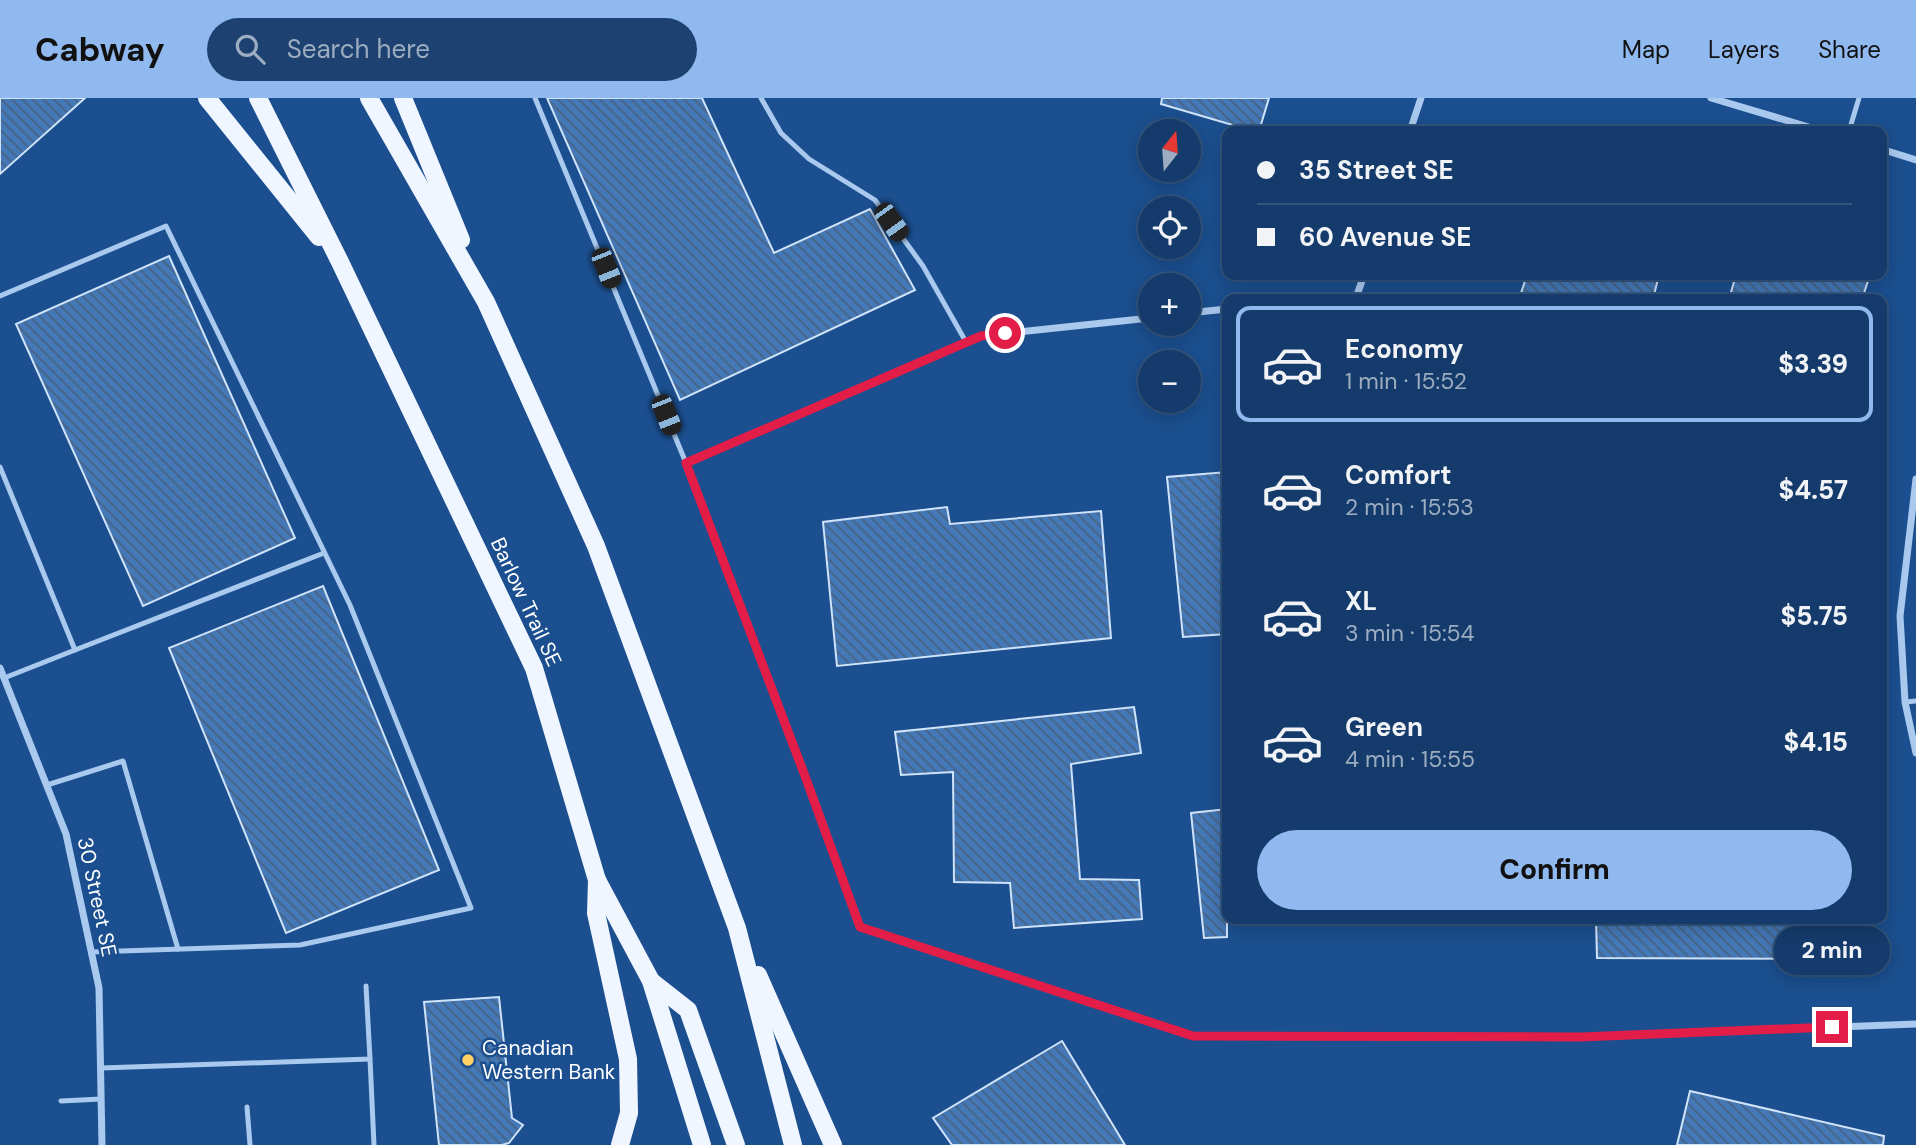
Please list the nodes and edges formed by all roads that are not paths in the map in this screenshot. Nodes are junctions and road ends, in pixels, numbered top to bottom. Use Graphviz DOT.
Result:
graph roads {
  1 [pos="207,98"];
  2 [pos="258,98"];
  3 [pos="369,98"];
  4 [pos="404,98"];
  5 [pos="535,98"];
  6 [pos="761,98"];
  7 [pos="1421,98"];
  8 [pos="1712,98"];
  9 [pos="1859,98"];
  10 [pos="1412,126"];
  11 [pos="1805,126"];
  12 [pos="1851,126"];
  13 [pos="1887,151"];
  14 [pos="1916,160"];
  15 [pos="340,261"];
  16 [pos="0,296"];
  17 [pos="486,302"];
  18 [pos="1222,310"];
  19 [pos="1201,312"];
  20 [pos="1138,318"];
  21 [pos="966,342"];
  22 [pos="686,463"];
  23 [pos="0,467"];
  24 [pos="1916,479"];
  25 [pos="324,553"];
  26 [pos="75,650"];
  27 [pos="0,668"];
  28 [pos="5,678"];
  29 [pos="1916,701"];
  30 [pos="1905,702"];
  31 [pos="1916,753"];
  32 [pos="47,785"];
  33 [pos="597,880"];
  34 [pos="737,928"];
  35 [pos="178,949"];
  36 [pos="92,952"];
  37 [pos="651,981"];
  38 [pos="366,986"];
  39 [pos="1916,1024"];
  40 [pos="370,1059"];
  41 [pos="101,1068"];
  42 [pos="101,1099"];
  43 [pos="61,1101"];
  44 [pos="247,1107"];
  45 [pos="102,1145"];
  46 [pos="250,1145"];
  47 [pos="374,1145"];
  48 [pos="620,1145"];
  49 [pos="702,1145"];
  50 [pos="736,1145"];
  51 [pos="793,1145"];
  52 [pos="833,1145"];
  1 -- 15 [label="main road"];
  2 -- 15 [label="main road, Barlow Trail SE"];
  3 -- 17 [label="main road"];
  4 -- 17 [label="main road"];
  5 -- 22 [label="lane"];
  6 -- 21 [label="lane"];
  7 -- 10 [label="street"];
  8 -- 11 [label="street"];
  9 -- 12 [label="lane"];
  13 -- 14 [label="street"];
  15 -- 33 [label="main road, Barlow Trail SE"];
  16 -- 25 [label="lane"];
  17 -- 34 [label="main road"];
  18 -- 19 [label="street"];
  20 -- 21 [label="street"];
  21 -- 22 [label="street"];
  22 -- 39 [label="street"];
  23 -- 26 [label="lane"];
  24 -- 30 [label="street"];
  25 -- 26 [label="lane"];
  25 -- 35 [label="lane"];
  26 -- 28 [label="lane"];
  27 -- 28 [label="street, 30 Street SE"];
  28 -- 32 [label="street, 30 Street SE"];
  29 -- 30 [label="lane"];
  30 -- 31 [label="street"];
  32 -- 35 [label="lane"];
  32 -- 36 [label="street, 30 Street SE"];
  33 -- 37 [label="main road, Barlow Trail SE"];
  33 -- 48 [label="main road"];
  34 -- 51 [label="main road"];
  34 -- 52 [label="main road"];
  35 -- 36 [label="lane"];
  36 -- 41 [label="street, 30 Street SE"];
  37 -- 49 [label="main road, Barlow Trail SE"];
  37 -- 50 [label="main road"];
  38 -- 40 [label="lane"];
  40 -- 41 [label="lane"];
  40 -- 47 [label="lane"];
  41 -- 42 [label="street, 30 Street SE"];
  42 -- 43 [label="lane"];
  42 -- 45 [label="street, 30 Street SE"];
  44 -- 46 [label="lane"];
}
